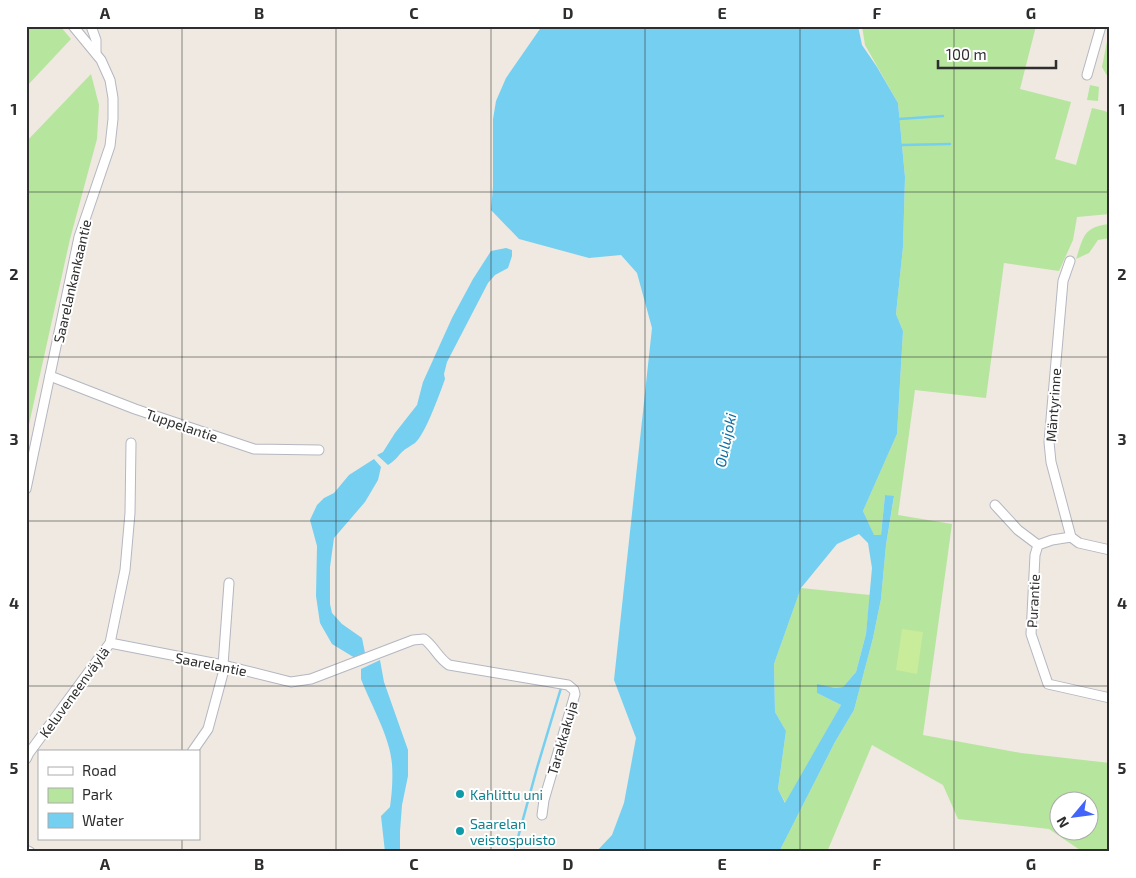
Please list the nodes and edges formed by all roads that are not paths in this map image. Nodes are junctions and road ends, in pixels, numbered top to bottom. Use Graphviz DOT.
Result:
graph roads {
  1 [pos="73,26"];
  2 [pos="92,26"];
  3 [pos="1101,26"];
  4 [pos="96,52"];
  5 [pos="1087,76"];
  6 [pos="1070,261"];
  7 [pos="50,376"];
  8 [pos="130,443"];
  9 [pos="319,450"];
  10 [pos="26,489"];
  11 [pos="995,505"];
  12 [pos="1071,537"];
  13 [pos="1038,545"];
  14 [pos="1110,550"];
  15 [pos="230,583"];
  16 [pos="110,643"];
  17 [pos="224,666"];
  18 [pos="574,690"];
  19 [pos="1110,698"];
  20 [pos="193,750"];
  21 [pos="26,759"];
  22 [pos="542,815"];
  23 [pos="26,850"];
  24 [pos="30,852"];
  1 -- 4 [label="street, Saarelankankaantie"];
  2 -- 4 [label="street"];
  3 -- 5 [label="street"];
  4 -- 7 [label="street, Saarelankankaantie"];
  6 -- 12 [label="street, Mäntyrinne"];
  7 -- 9 [label="street, Tuppelantie"];
  7 -- 10 [label="street, Saarelankankaantie"];
  8 -- 16 [label="street, Keluveneenväylä"];
  11 -- 13 [label="street"];
  12 -- 13 [label="street"];
  12 -- 14 [label="street"];
  13 -- 19 [label="street, Purantie"];
  15 -- 17 [label="street"];
  16 -- 17 [label="street, Saarelantie"];
  16 -- 21 [label="street, Keluveneenväylä"];
  17 -- 18 [label="street, Saarelantie"];
  17 -- 20 [label="street"];
  18 -- 22 [label="street, Tarakkakuja"];
  23 -- 24 [label="street"];
}
